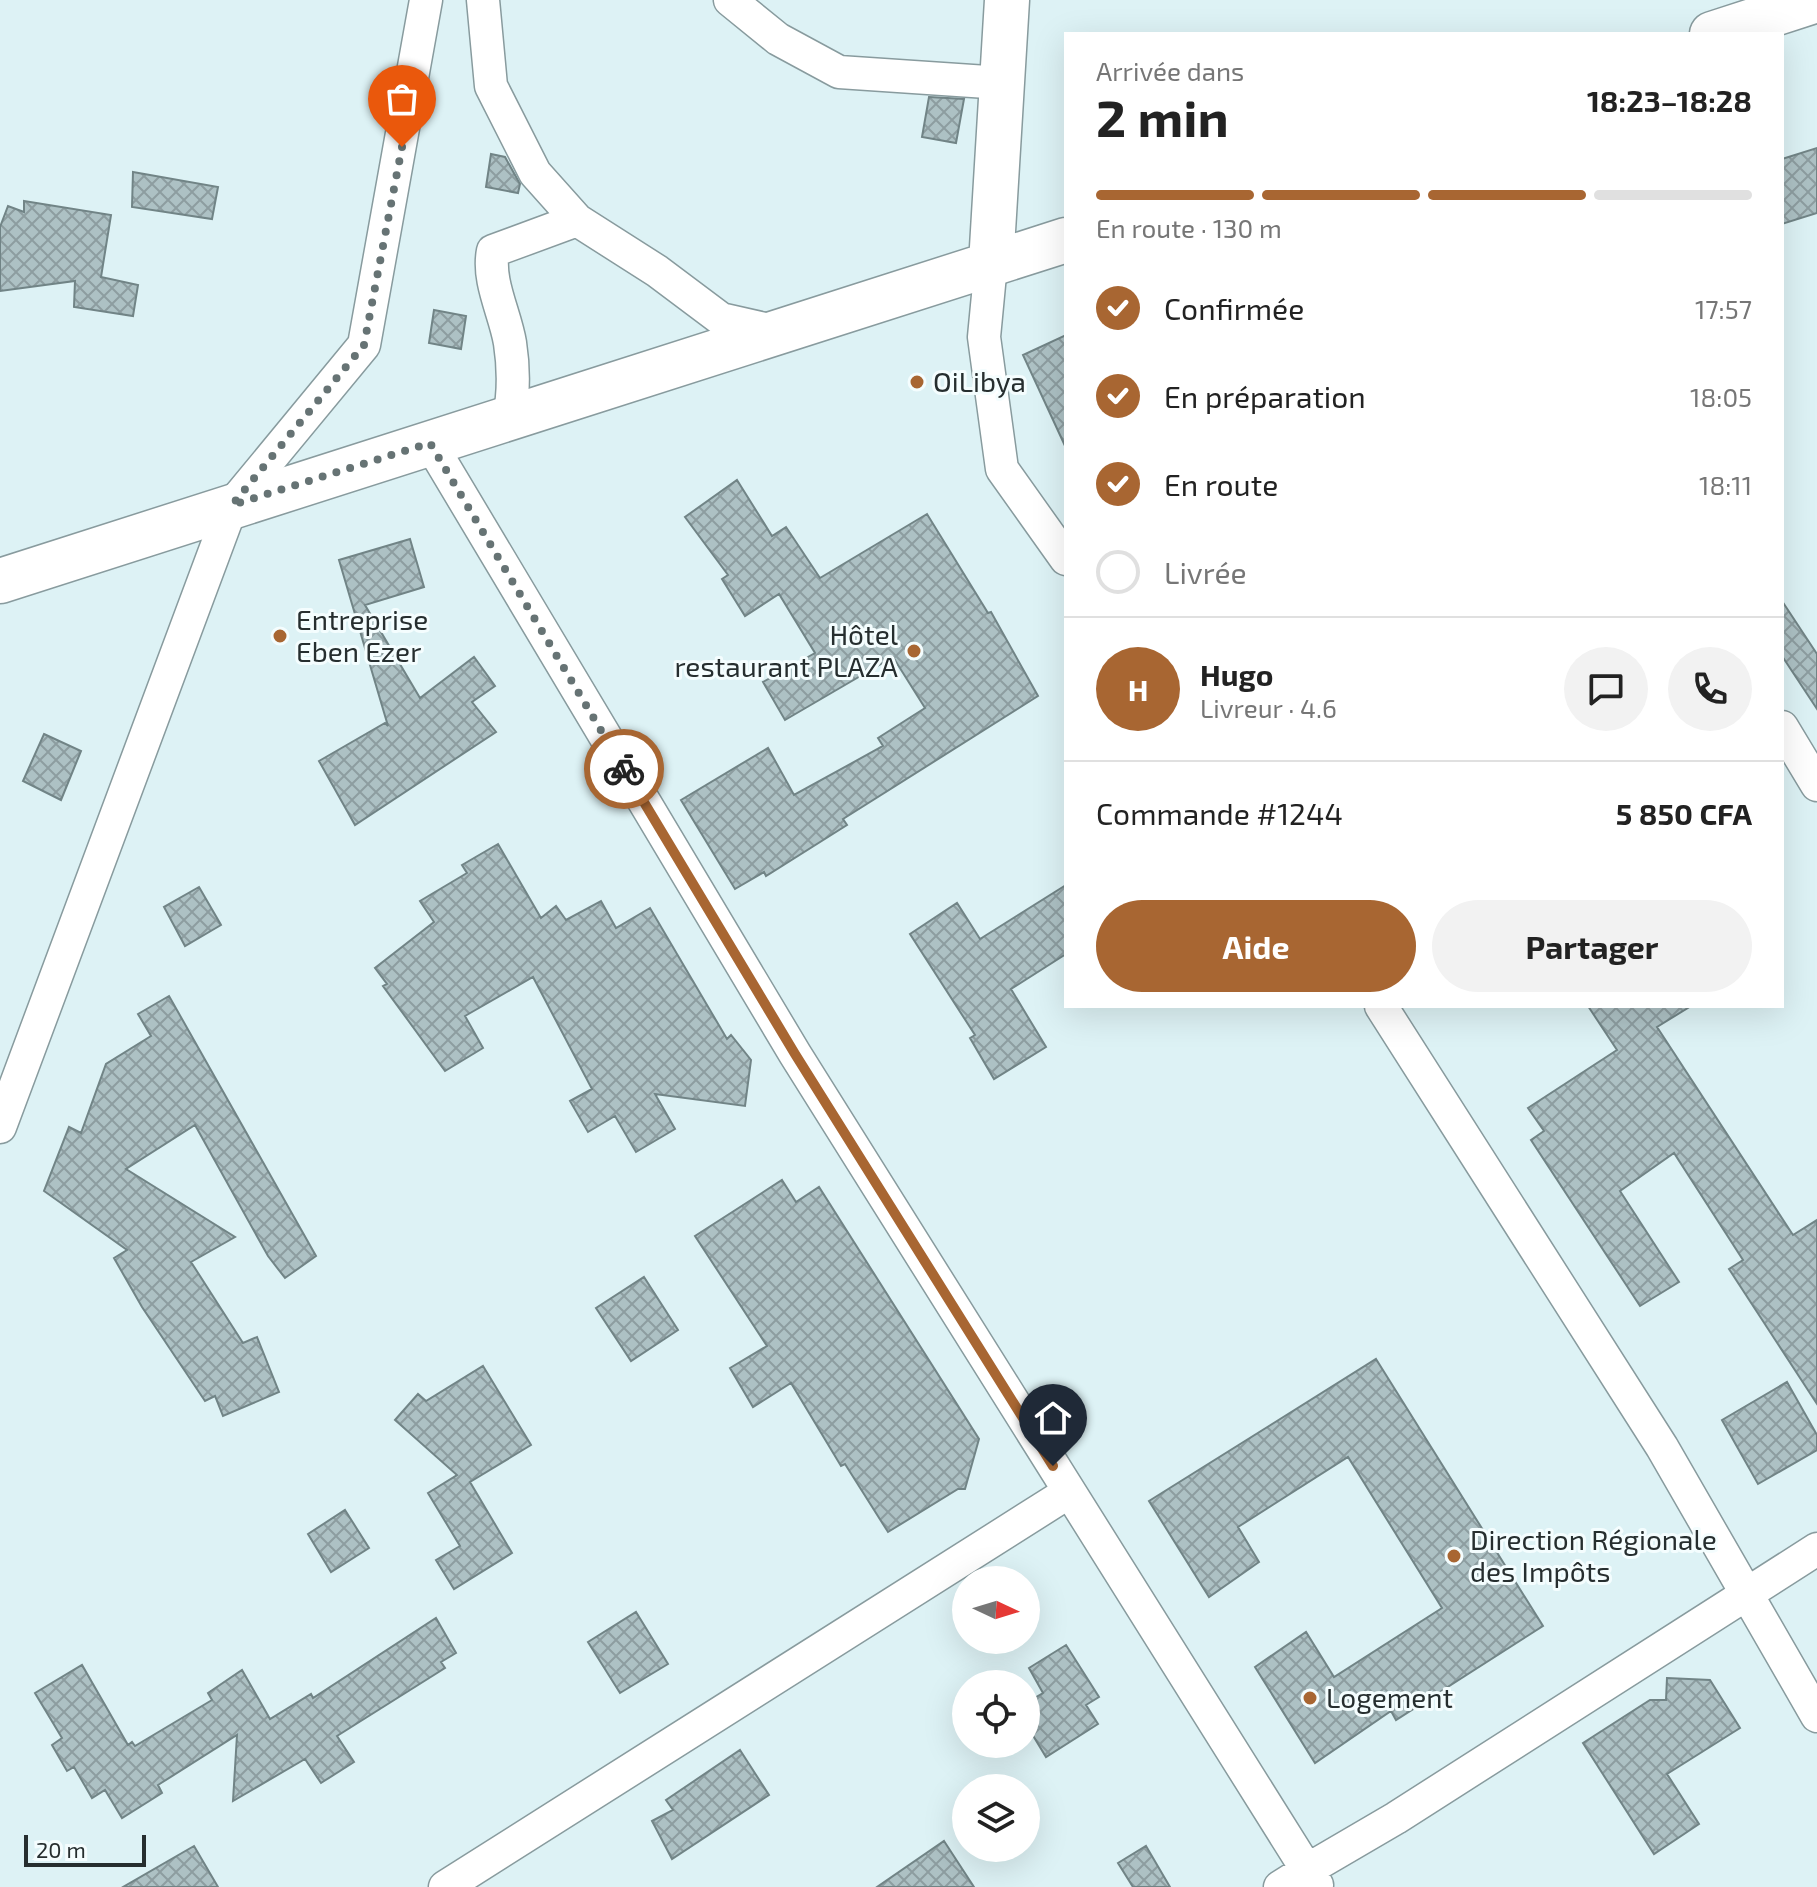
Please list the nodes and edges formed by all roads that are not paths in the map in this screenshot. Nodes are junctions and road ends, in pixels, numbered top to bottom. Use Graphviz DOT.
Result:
graph roads {
  1 [pos="426,0"];
  2 [pos="483,0"];
  3 [pos="730,0"];
  4 [pos="1007,0"];
  5 [pos="1817,0"];
  6 [pos="1718,32"];
  7 [pos="1002,83"];
  8 [pos="577,220"];
  9 [pos="1064,241"];
  10 [pos="991,264"];
  11 [pos="779,332"];
  12 [pos="509,418"];
  13 [pos="430,443"];
  14 [pos="232,505"];
  15 [pos="1064,556"];
  16 [pos="0,581"];
  17 [pos="1784,730"];
  18 [pos="1817,785"];
  19 [pos="1382,1008"];
  20 [pos="0,1127"];
  21 [pos="1069,1492"];
  22 [pos="1817,1549"];
  23 [pos="1747,1594"];
  24 [pos="1817,1716"];
  25 [pos="1313,1878"];
  26 [pos="445,1887"];
  27 [pos="1280,1887"];
  1 -- 14 [label="street"];
  2 -- 8 [label="street"];
  3 -- 7 [label="street"];
  4 -- 7 [label="street"];
  5 -- 6 [label="street"];
  7 -- 10 [label="street"];
  8 -- 11 [label="street"];
  8 -- 12 [label="street"];
  9 -- 10 [label="street"];
  10 -- 11 [label="street"];
  10 -- 15 [label="street"];
  11 -- 12 [label="street"];
  12 -- 13 [label="street"];
  13 -- 14 [label="street"];
  13 -- 21 [label="street"];
  14 -- 16 [label="street"];
  14 -- 20 [label="street"];
  17 -- 18 [label="street"];
  19 -- 23 [label="street"];
  21 -- 25 [label="street"];
  21 -- 26 [label="street"];
  22 -- 23 [label="street"];
  23 -- 24 [label="street"];
  23 -- 25 [label="street"];
  25 -- 27 [label="street"];
}
